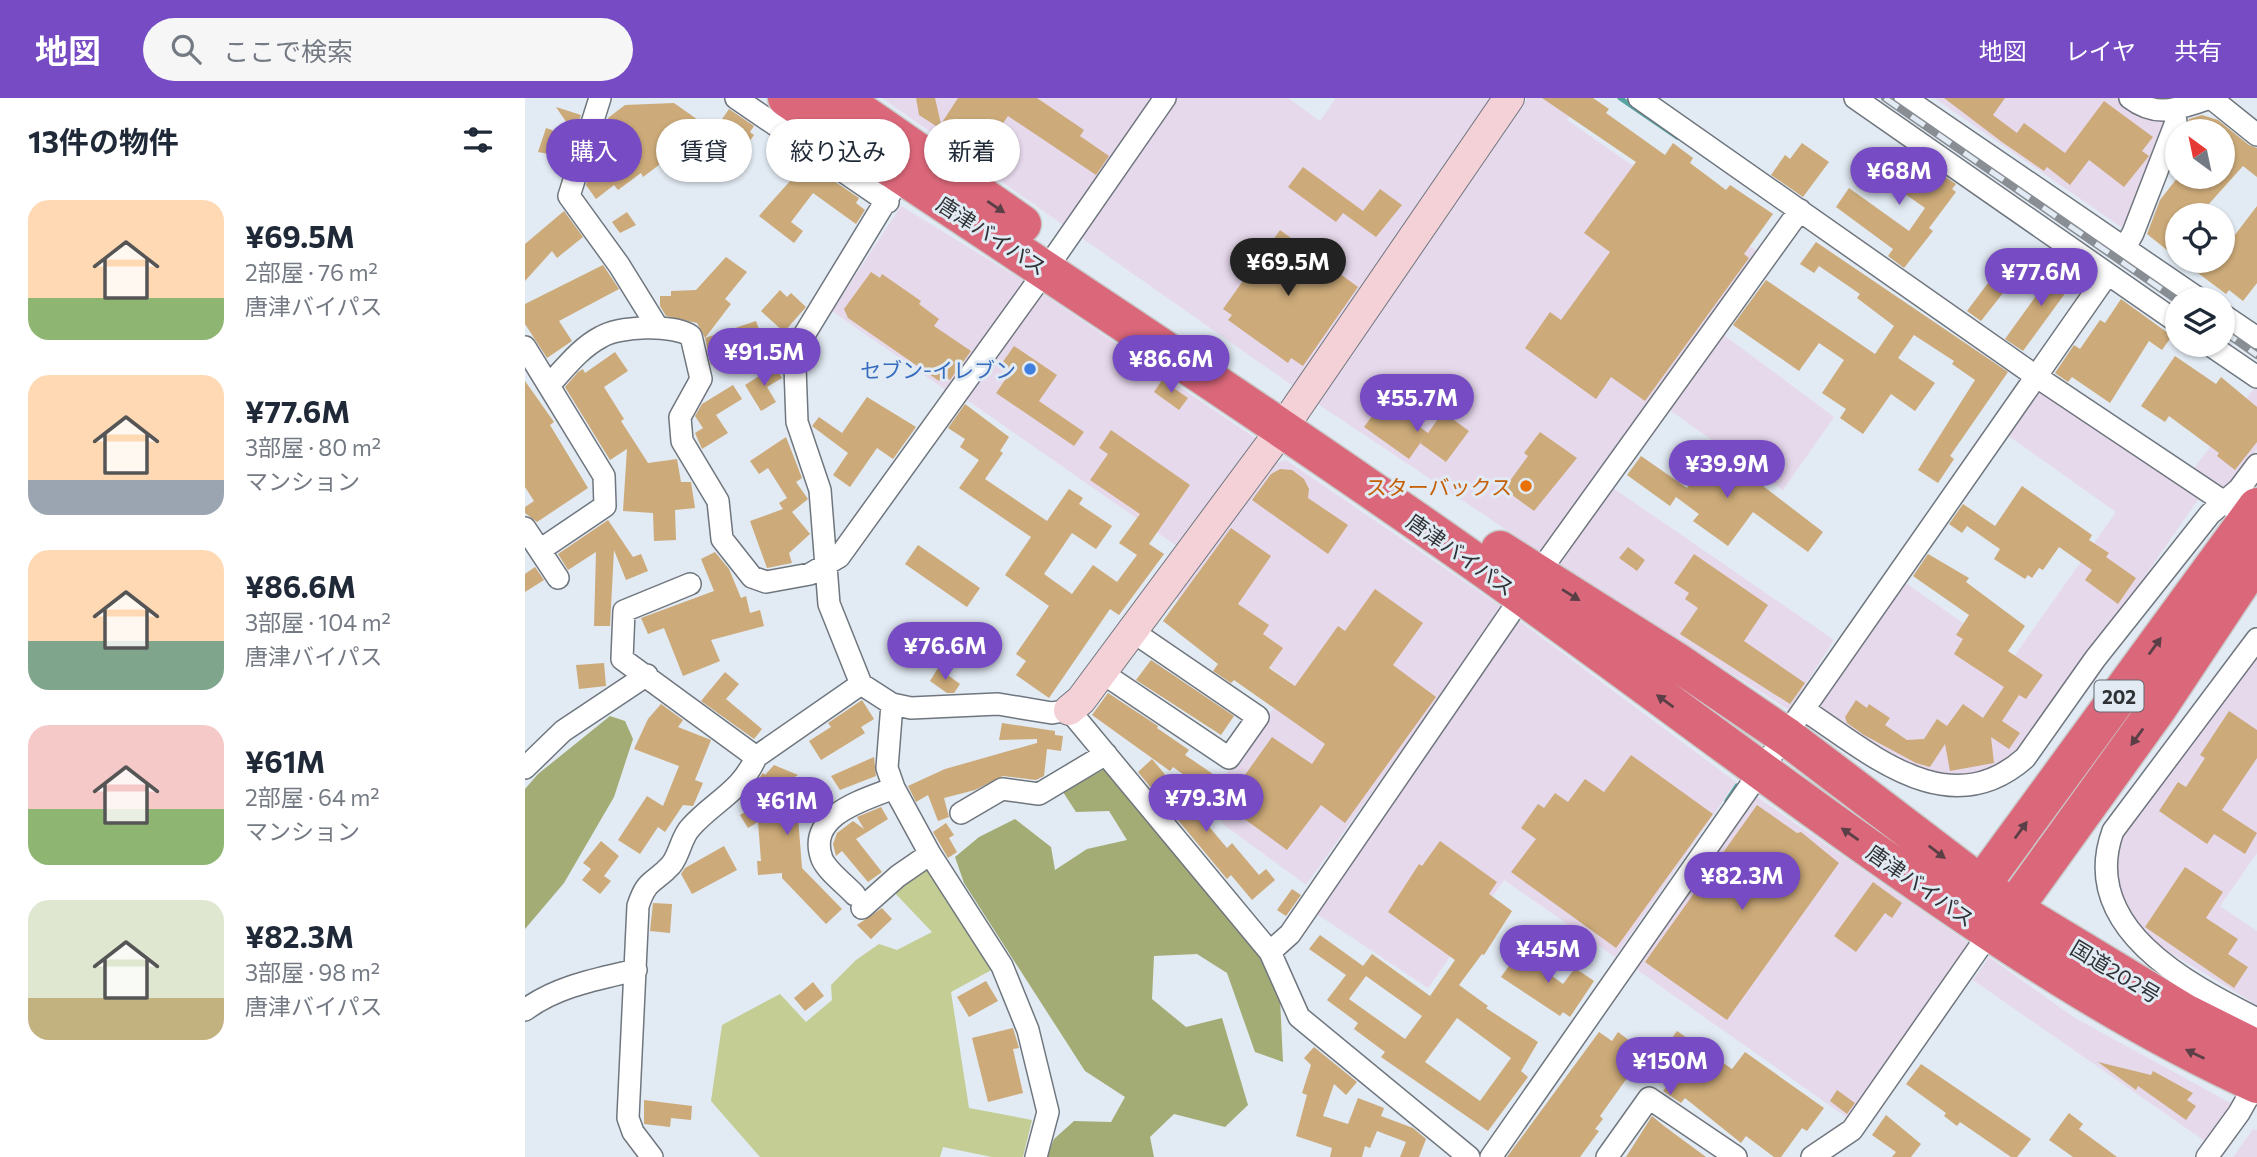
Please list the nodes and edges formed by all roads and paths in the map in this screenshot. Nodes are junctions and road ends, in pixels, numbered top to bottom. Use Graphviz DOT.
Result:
graph roads {
  1 [pos="600,98"];
  2 [pos="736,98"];
  3 [pos="840,98"];
  4 [pos="1165,98"];
  5 [pos="1509,98"];
  6 [pos="1639,98"];
  7 [pos="1855,98"];
  8 [pos="1905,98"];
  9 [pos="2130,98"];
  10 [pos="2211,98"];
  11 [pos="794,100"];
  12 [pos="2174,111"];
  13 [pos="2257,135"];
  14 [pos="895,189"];
  15 [pos="1796,216"];
  16 [pos="2124,249"];
  17 [pos="1053,260"];
  18 [pos="2107,275"];
  19 [pos="2181,287"];
  20 [pos="2165,314"];
  21 [pos="2235,323"];
  22 [pos="658,328"];
  23 [pos="2257,338"];
  24 [pos="525,347"];
  25 [pos="2228,357"];
  26 [pos="2037,377"];
  27 [pos="2257,377"];
  28 [pos="549,385"];
  29 [pos="1287,421"];
  30 [pos="2257,465"];
  31 [pos="2246,512"];
  32 [pos="525,528"];
  33 [pos="540,550"];
  34 [pos="2257,558"];
  35 [pos="824,569"];
  36 [pos="558,578"];
  37 [pos="690,584"];
  38 [pos="1530,585"];
  39 [pos="1132,631"];
  40 [pos="2257,639"];
  41 [pos="1101,672"];
  42 [pos="647,675"];
  43 [pos="861,684"];
  44 [pos="892,704"];
  45 [pos="1069,710"];
  46 [pos="1796,724"];
  47 [pos="1106,754"];
  48 [pos="757,757"];
  49 [pos="525,768"];
  50 [pos="1761,772"];
  51 [pos="894,789"];
  52 [pos="961,813"];
  53 [pos="930,854"];
  54 [pos="1981,886"];
  55 [pos="1999,920"];
  56 [pos="1270,951"];
  57 [pos="2125,955"];
  58 [pos="636,970"];
  59 [pos="525,1010"];
  60 [pos="2257,1019"];
  61 [pos="2253,1089"];
  62 [pos="652,1157"];
  63 [pos="1036,1157"];
  64 [pos="1469,1157"];
  65 [pos="1491,1157"];
  66 [pos="1607,1157"];
  67 [pos="1736,1157"];
  68 [pos="1812,1157"];
  69 [pos="2207,1157"];
  1 -- 22 [label="street"];
  2 -- 14 [label="street"];
  3 -- 17 [label="highway, 唐津バイパス, one-way"];
  4 -- 17 [label="street"];
  5 -- 29 [label="street"];
  6 -- 15 [label="street"];
  7 -- 18 [label="street"];
  8 -- 16 [label="street"];
  9 -- 12 [label="street"];
  10 -- 12 [label="street"];
  10 -- 13 [label="street"];
  11 -- 14 [label="highway, 唐津バイパス"];
  12 -- 16 [label="street"];
  14 -- 17 [label="highway, 唐津バイパス"];
  14 -- 35 [label="street"];
  15 -- 26 [label="street"];
  15 -- 38 [label="street"];
  16 -- 19 [label="street"];
  17 -- 29 [label="highway, 唐津バイパス"];
  17 -- 35 [label="street"];
  18 -- 20 [label="street"];
  18 -- 26 [label="street"];
  21 -- 23 [label="street"];
  22 -- 28 [label="street"];
  22 -- 35 [label="street"];
  24 -- 28 [label="street"];
  25 -- 27 [label="street"];
  26 -- 31 [label="street"];
  26 -- 46 [label="street"];
  28 -- 33 [label="street"];
  29 -- 38 [label="highway, 唐津バイパス"];
  29 -- 39 [label="street"];
  30 -- 31 [label="street"];
  31 -- 46 [label="street"];
  54 -- 31 [label="highway, 唐津バイパス / 202, one-way"];
  32 -- 33 [label="street"];
  33 -- 36 [label="street"];
  34 -- 55 [label="highway, 202, one-way"];
  35 -- 43 [label="street"];
  37 -- 42 [label="street"];
  38 -- 46 [label="highway, 唐津バイパス, one-way"];
  50 -- 38 [label="highway, 唐津バイパス, one-way"];
  38 -- 56 [label="street"];
  39 -- 41 [label="street"];
  39 -- 41 [label="street"];
  40 -- 57 [label="street"];
  41 -- 45 [label="street"];
  42 -- 48 [label="street"];
  42 -- 49 [label="street"];
  43 -- 44 [label="street"];
  43 -- 48 [label="street"];
  44 -- 45 [label="street"];
  44 -- 51 [label="street"];
  45 -- 47 [label="street"];
  46 -- 50 [label="street"];
  46 -- 54 [label="highway, 唐津バイパス, one-way"];
  47 -- 52 [label="street"];
  47 -- 56 [label="street"];
  48 -- 58 [label="street"];
  55 -- 50 [label="highway, 唐津バイパス, one-way"];
  50 -- 65 [label="street"];
  51 -- 53 [label="street"];
  51 -- 53 [label="street"];
  53 -- 63 [label="street"];
  54 -- 55 [label="highway, 唐津バイパス"];
  55 -- 57 [label="highway, 国道202号"];
  61 -- 55 [label="highway, 国道202号, one-way"];
  55 -- 68 [label="street"];
  56 -- 64 [label="street"];
  57 -- 60 [label="street"];
  57 -- 61 [label="highway, 国道202号"];
  58 -- 59 [label="street"];
  58 -- 62 [label="street"];
  61 -- 69 [label="street"];
  66 -- 67 [label="street"];
}
